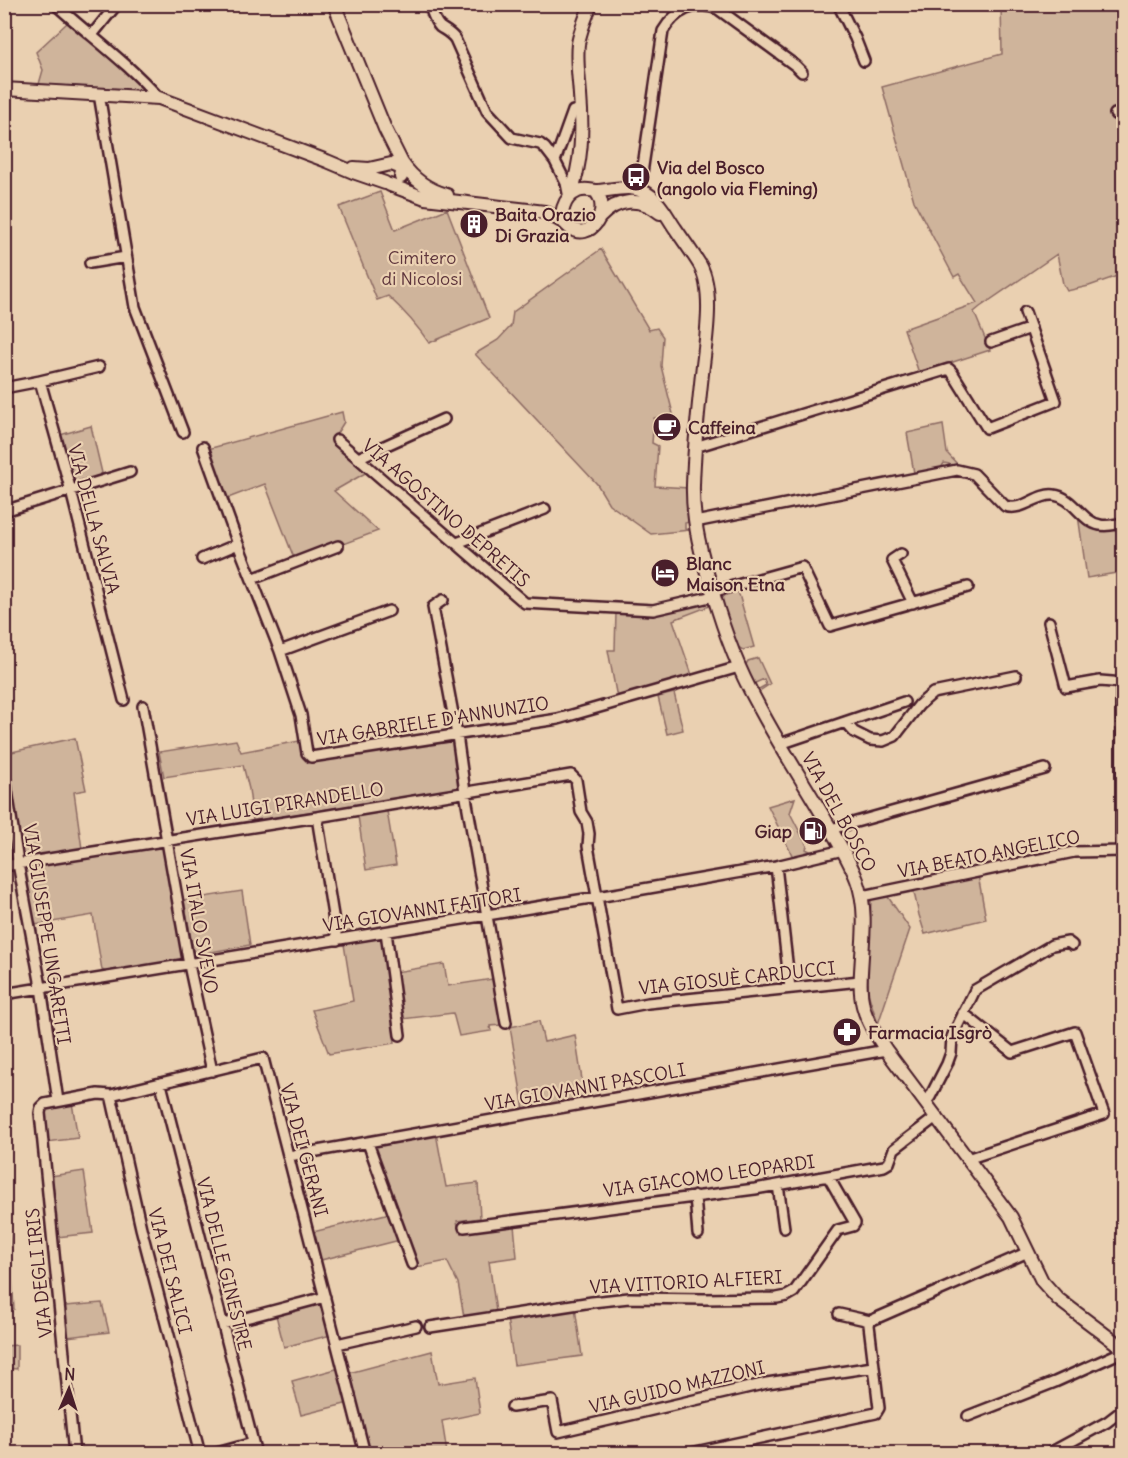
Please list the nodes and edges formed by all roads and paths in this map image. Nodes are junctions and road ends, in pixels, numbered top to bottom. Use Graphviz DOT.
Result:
graph roads {
  1 [pos="55,4"];
  2 [pos="117,4"];
  3 [pos="334,4"];
  4 [pos="429,4"];
  5 [pos="591,4"];
  6 [pos="838,4"];
  7 [pos="93,35"];
  8 [pos="864,61"];
  9 [pos="802,72"];
  10 [pos="4,89"];
  11 [pos="99,94"];
  12 [pos="159,98"];
  13 [pos="581,109"];
  14 [pos="385,129"];
  15 [pos="581,149"];
  16 [pos="327,160"];
  17 [pos="555,161"];
  18 [pos="392,167"];
  19 [pos="387,184"];
  20 [pos="637,189"];
  21 [pos="593,190"];
  22 [pos="569,198"];
  23 [pos="600,217"];
  24 [pos="566,224"];
  25 [pos="674,226"];
  26 [pos="126,257"];
  27 [pos="90,263"];
  28 [pos="1025,312"];
  29 [pos="1031,328"];
  30 [pos="991,342"];
  31 [pos="99,368"];
  32 [pos="40,381"];
  33 [pos="4,388"];
  34 [pos="444,419"];
  35 [pos="183,432"];
  36 [pos="337,440"];
  37 [pos="203,447"];
  38 [pos="695,447"];
  39 [pos="358,458"];
  40 [pos="130,472"];
  41 [pos="71,490"];
  42 [pos="545,509"];
  43 [pos="4,511"];
  44 [pos="695,522"];
  45 [pos="1124,523"];
  46 [pos="457,543"];
  47 [pos="238,544"];
  48 [pos="338,546"];
  49 [pos="901,554"];
  50 [pos="202,559"];
  51 [pos="252,579"];
  52 [pos="968,587"];
  53 [pos="713,594"];
  54 [pos="443,600"];
  55 [pos="913,603"];
  56 [pos="389,611"];
  57 [pos="1049,622"];
  58 [pos="280,651"];
  59 [pos="739,667"];
  60 [pos="1016,676"];
  61 [pos="1122,683"];
  62 [pos="124,700"];
  63 [pos="904,702"];
  64 [pos="143,706"];
  65 [pos="845,722"];
  66 [pos="457,735"];
  67 [pos="780,744"];
  68 [pos="1046,769"];
  69 [pos="4,771"];
  70 [pos="465,792"];
  71 [pos="317,817"];
  72 [pos="831,829"];
  73 [pos="167,840"];
  74 [pos="843,850"];
  75 [pos="1122,851"];
  76 [pos="18,864"];
  77 [pos="4,866"];
  78 [pos="776,866"];
  79 [pos="862,896"];
  80 [pos="597,897"];
  81 [pos="487,915"];
  82 [pos="386,932"];
  83 [pos="337,940"];
  84 [pos="1072,945"];
  85 [pos="189,965"];
  86 [pos="860,981"];
  87 [pos="41,988"];
  88 [pos="790,988"];
  89 [pos="4,994"];
  90 [pos="963,1013"];
  91 [pos="506,1023"];
  92 [pos="400,1035"];
  93 [pos="886,1050"];
  94 [pos="212,1071"];
  95 [pos="161,1084"];
  96 [pos="111,1095"];
  97 [pos="58,1101"];
  98 [pos="925,1102"];
  99 [pos="936,1117"];
  100 [pos="368,1143"];
  101 [pos="289,1156"];
  102 [pos="967,1159"];
  103 [pos="828,1176"];
  104 [pos="778,1185"];
  105 [pos="694,1196"];
  106 [pos="464,1227"];
  107 [pos="784,1228"];
  108 [pos="698,1233"];
  109 [pos="1028,1252"];
  110 [pos="412,1264"];
  111 [pos="325,1297"];
  112 [pos="840,1314"];
  113 [pos="870,1321"];
  114 [pos="223,1324"];
  115 [pos="416,1326"];
  116 [pos="430,1327"];
  117 [pos="337,1344"];
  118 [pos="1124,1350"];
  119 [pos="873,1367"];
  120 [pos="512,1407"];
  121 [pos="1124,1409"];
  122 [pos="968,1416"];
  123 [pos="253,1443"];
  124 [pos="74,1454"];
  125 [pos="200,1454"];
  126 [pos="213,1454"];
  127 [pos="256,1454"];
  128 [pos="364,1454"];
  129 [pos="686,1454"];
  130 [pos="1048,1454"];
  1 -- 7 [label="street"];
  2 -- 7 [label="street"];
  3 -- 14 [label="main road"];
  4 -- 17 [label="street"];
  5 -- 13 [label="main road"];
  6 -- 8 [label="street"];
  7 -- 12 [label="street"];
  9 -- 20 [label="street"];
  10 -- 11 [label="main road"];
  11 -- 12 [label="main road"];
  11 -- 26 [label="street"];
  12 -- 16 [label="main road"];
  13 -- 15 [label="main road"];
  13 -- 17 [label="street"];
  14 -- 18 [label="main road"];
  14 -- 18 [label="main road"];
  15 -- 21 [label="main road"];
  15 -- 22 [label="main road"];
  16 -- 18 [label="main road"];
  16 -- 19 [label="main road"];
  17 -- 22 [label="street"];
  18 -- 19 [label="main road"];
  18 -- 22 [label="main road"];
  19 -- 24 [label="main road"];
  20 -- 21 [label="main road"];
  20 -- 25 [label="main road, VIA DEL BOSCO"];
  21 -- 22 [label="main road"];
  21 -- 23 [label="main road"];
  22 -- 24 [label="main road"];
  23 -- 24 [label="main road"];
  23 -- 25 [label="main road"];
  25 -- 38 [label="main road, VIA DEL BOSCO"];
  26 -- 27 [label="street"];
  26 -- 35 [label="street"];
  28 -- 29 [label="street"];
  29 -- 30 [label="street"];
  29 -- 38 [label="street"];
  31 -- 32 [label="street"];
  32 -- 33 [label="street"];
  32 -- 41 [label="street, VIA DELLA SALVIA"];
  34 -- 39 [label="street"];
  36 -- 39 [label="street, VIA AGOSTINO DEPRETIS"];
  37 -- 47 [label="street, VIA GABRIELE D'ANNUNZIO"];
  38 -- 44 [label="main road, VIA DEL BOSCO"];
  39 -- 46 [label="street, VIA AGOSTINO DEPRETIS"];
  40 -- 41 [label="street"];
  41 -- 43 [label="street"];
  41 -- 62 [label="street, VIA DELLA SALVIA"];
  42 -- 46 [label="street"];
  44 -- 45 [label="street"];
  44 -- 53 [label="main road, VIA DEL BOSCO"];
  46 -- 53 [label="street, VIA AGOSTINO DEPRETIS"];
  47 -- 50 [label="street"];
  47 -- 51 [label="street, VIA GABRIELE D'ANNUNZIO"];
  48 -- 51 [label="street"];
  49 -- 55 [label="street"];
  51 -- 58 [label="street, VIA GABRIELE D'ANNUNZIO"];
  52 -- 55 [label="street"];
  53 -- 55 [label="street, VIA AGOSTINO DEPRETIS"];
  53 -- 59 [label="main road, VIA DEL BOSCO"];
  54 -- 66 [label="street"];
  56 -- 58 [label="street"];
  57 -- 61 [label="street"];
  58 -- 66 [label="street, VIA GABRIELE D'ANNUNZIO"];
  59 -- 66 [label="street, VIA GABRIELE D'ANNUNZIO"];
  59 -- 67 [label="main road, VIA DEL BOSCO"];
  60 -- 65 [label="street"];
  61 -- 75 [label="street"];
  63 -- 65 [label="street"];
  64 -- 73 [label="street, VIA ITALO SVEVO"];
  65 -- 67 [label="street"];
  66 -- 70 [label="street"];
  67 -- 72 [label="main road, VIA DEL BOSCO"];
  68 -- 72 [label="street"];
  69 -- 76 [label="street, VIA GIUSEPPE UNGARETTI"];
  70 -- 71 [label="street, VIA LUIGI PIRANDELLO"];
  70 -- 80 [label="street, VIA LUIGI PIRANDELLO"];
  70 -- 81 [label="street"];
  71 -- 73 [label="street, VIA LUIGI PIRANDELLO"];
  71 -- 83 [label="street"];
  72 -- 74 [label="main road, VIA DEL BOSCO"];
  73 -- 76 [label="street, VIA LUIGI PIRANDELLO"];
  73 -- 85 [label="street, VIA ITALO SVEVO"];
  74 -- 78 [label="street, VIA GIOVANNI FATTORI"];
  74 -- 79 [label="main road, VIA DEL BOSCO"];
  75 -- 79 [label="street, VIA BEATO ANGELICO"];
  76 -- 77 [label="street, VIA LUIGI PIRANDELLO"];
  76 -- 87 [label="street, VIA GIUSEPPE UNGARETTI"];
  78 -- 80 [label="street, VIA GIOVANNI FATTORI"];
  78 -- 88 [label="street"];
  79 -- 86 [label="main road, VIA DEL BOSCO"];
  80 -- 81 [label="street, VIA GIOVANNI FATTORI"];
  80 -- 88 [label="street, VIA GIOSUÈ CARDUCCI"];
  81 -- 82 [label="street, VIA GIOVANNI FATTORI"];
  81 -- 91 [label="street"];
  82 -- 83 [label="street, VIA GIOVANNI FATTORI"];
  82 -- 92 [label="street"];
  83 -- 85 [label="street, VIA GIOVANNI FATTORI"];
  84 -- 90 [label="street"];
  85 -- 87 [label="street, VIA GIOVANNI FATTORI"];
  85 -- 94 [label="street, VIA ITALO SVEVO"];
  86 -- 88 [label="street, VIA GIOSUÈ CARDUCCI"];
  86 -- 93 [label="main road, VIA DEL BOSCO"];
  87 -- 89 [label="street, VIA GIOVANNI FATTORI"];
  87 -- 97 [label="street, VIA GIUSEPPE UNGARETTI"];
  90 -- 98 [label="street"];
  90 -- 102 [label="street"];
  93 -- 98 [label="main road, VIA DEL BOSCO"];
  93 -- 100 [label="street, VIA GIOVANNI PASCOLI"];
  94 -- 95 [label="street, VIA DEI GERANI"];
  94 -- 101 [label="street, VIA DEI GERANI"];
  95 -- 96 [label="street, VIA DEI GERANI"];
  95 -- 114 [label="street, VIA DELLE GINESTRE"];
  96 -- 97 [label="street, VIA DEI GERANI"];
  96 -- 125 [label="street, VIA DEI SALICI"];
  97 -- 124 [label="street, VIA DEGLI IRIS"];
  98 -- 99 [label="main road, VIA DEL BOSCO"];
  99 -- 102 [label="main road, VIA DEL BOSCO"];
  99 -- 103 [label="street, VIA GIACOMO LEOPARDI"];
  100 -- 101 [label="street, VIA GIOVANNI PASCOLI"];
  100 -- 110 [label="street"];
  101 -- 111 [label="street, VIA DEI GERANI"];
  102 -- 109 [label="main road, VIA DEL BOSCO"];
  103 -- 104 [label="street, VIA GIACOMO LEOPARDI"];
  103 -- 116 [label="street, VIA VITTORIO ALFIERI"];
  104 -- 105 [label="street, VIA GIACOMO LEOPARDI"];
  104 -- 107 [label="street"];
  105 -- 106 [label="street, VIA GIACOMO LEOPARDI"];
  105 -- 108 [label="street"];
  109 -- 113 [label="street"];
  109 -- 118 [label="main road, VIA DEL BOSCO"];
  111 -- 114 [label="street"];
  111 -- 117 [label="street, VIA DEI GERANI"];
  112 -- 113 [label="street"];
  113 -- 119 [label="street"];
  114 -- 123 [label="street, VIA DELLE GINESTRE"];
  115 -- 117 [label="street"];
  117 -- 128 [label="street, VIA DEI GERANI"];
  118 -- 122 [label="street"];
  119 -- 120 [label="street, VIA GUIDO MAZZONI"];
  119 -- 129 [label="street"];
  121 -- 130 [label="street"];
  123 -- 126 [label="street"];
  123 -- 127 [label="street, VIA DELLE GINESTRE"];
}
